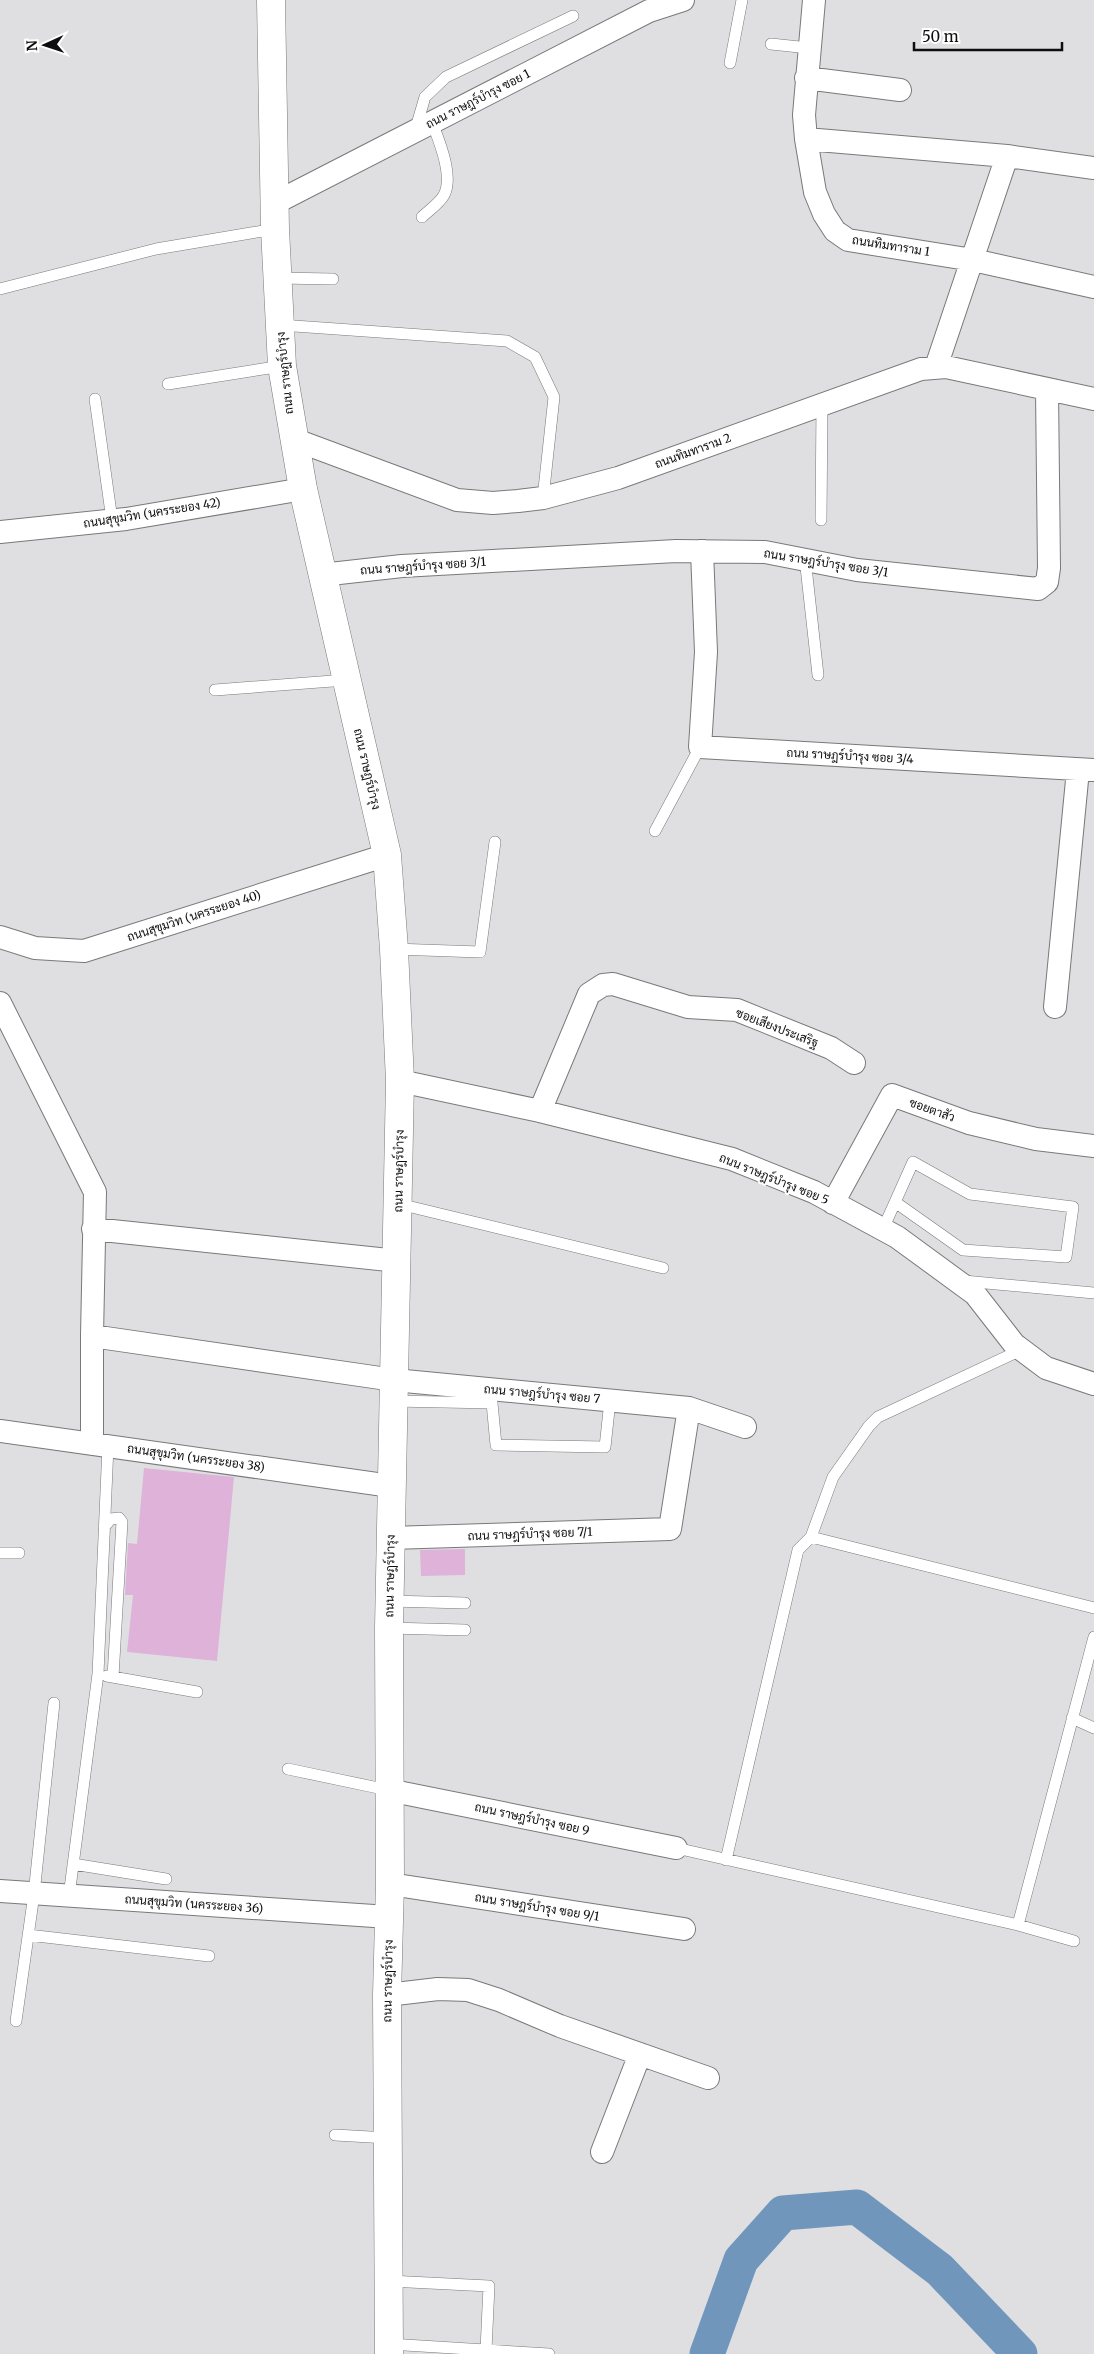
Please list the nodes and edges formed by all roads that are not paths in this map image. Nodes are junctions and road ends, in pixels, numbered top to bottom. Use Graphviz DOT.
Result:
graph roads {
  1 [pos="271,0"];
  2 [pos="683,0"];
  3 [pos="742,0"];
  4 [pos="814,0"];
  5 [pos="648,5"];
  6 [pos="573,16"];
  7 [pos="771,44"];
  8 [pos="809,48"];
  9 [pos="730,63"];
  10 [pos="806,78"];
  11 [pos="900,90"];
  12 [pos="424,126"];
  13 [pos="806,139"];
  14 [pos="1007,156"];
  15 [pos="1094,168"];
  16 [pos="275,216"];
  17 [pos="422,217"];
  18 [pos="973,260"];
  19 [pos="278,278"];
  20 [pos="334,279"];
  21 [pos="1094,287"];
  22 [pos="0,289"];
  23 [pos="280,325"];
  24 [pos="282,366"];
  25 [pos="936,367"];
  26 [pos="168,384"];
  27 [pos="1047,390"];
  28 [pos="95,399"];
  29 [pos="1094,399"];
  30 [pos="822,404"];
  31 [pos="293,439"];
  32 [pos="303,489"];
  33 [pos="543,498"];
  34 [pos="112,520"];
  35 [pos="821,520"];
  36 [pos="0,532"];
  37 [pos="702,552"];
  38 [pos="805,558"];
  39 [pos="321,575"];
  40 [pos="818,676"];
  41 [pos="346,680"];
  42 [pos="215,690"];
  43 [pos="700,747"];
  44 [pos="1086,770"];
  45 [pos="655,831"];
  46 [pos="495,842"];
  47 [pos="387,855"];
  48 [pos="0,937"];
  49 [pos="394,949"];
  50 [pos="0,1004"];
  51 [pos="1055,1007"];
  52 [pos="854,1063"];
  53 [pos="400,1081"];
  54 [pos="540,1111"];
  55 [pos="1094,1146"];
  56 [pos="895,1202"];
  57 [pos="833,1203"];
  58 [pos="399,1204"];
  59 [pos="93,1229"];
  60 [pos="883,1229"];
  61 [pos="398,1261"];
  62 [pos="663,1268"];
  63 [pos="957,1281"];
  64 [pos="1094,1293"];
  65 [pos="92,1336"];
  66 [pos="1018,1347"];
  67 [pos="1094,1384"];
  68 [pos="394,1391"];
  69 [pos="610,1401"];
  70 [pos="689,1408"];
  71 [pos="746,1427"];
  72 [pos="0,1431"];
  73 [pos="100,1445"];
  74 [pos="391,1486"];
  75 [pos="104,1527"];
  76 [pos="811,1537"];
  77 [pos="391,1538"];
  78 [pos="0,1553"];
  79 [pos="19,1553"];
  80 [pos="390,1601"];
  81 [pos="465,1603"];
  82 [pos="1094,1608"];
  83 [pos="390,1628"];
  84 [pos="465,1630"];
  85 [pos="1094,1636"];
  86 [pos="98,1674"];
  87 [pos="113,1677"];
  88 [pos="197,1692"];
  89 [pos="54,1703"];
  90 [pos="1072,1718"];
  91 [pos="1094,1728"];
  92 [pos="288,1769"];
  93 [pos="388,1790"];
  94 [pos="676,1848"];
  95 [pos="726,1860"];
  96 [pos="73,1864"];
  97 [pos="166,1879"];
  98 [pos="390,1884"];
  99 [pos="0,1891"];
  100 [pos="34,1894"];
  101 [pos="69,1896"];
  102 [pos="389,1917"];
  103 [pos="1018,1925"];
  104 [pos="684,1929"];
  105 [pos="28,1935"];
  106 [pos="1074,1941"];
  107 [pos="209,1956"];
  108 [pos="387,1995"];
  109 [pos="16,2022"];
  110 [pos="640,2054"];
  111 [pos="708,2078"];
  112 [pos="335,2135"];
  113 [pos="388,2138"];
  114 [pos="602,2152"];
  115 [pos="389,2281"];
  116 [pos="390,2349"];
  117 [pos="486,2350"];
  118 [pos="549,2354"];
  1 -- 16 [label="street, ถนน ราษฎร์บำรุง"];
  2 -- 5 [label="street, ถนน ราษฎร์บำรุง ซอย 1"];
  3 -- 9 [label="lane"];
  4 -- 8 [label="street, ถนนทิมทาราม 1"];
  5 -- 12 [label="street, ถนน ราษฎร์บำรุง ซอย 1"];
  6 -- 12 [label="lane"];
  7 -- 8 [label="lane"];
  8 -- 10 [label="street, ถนนทิมทาราม 1"];
  10 -- 11 [label="street"];
  10 -- 13 [label="street, ถนนทิมทาราม 1"];
  12 -- 16 [label="street, ถนน ราษฎร์บำรุง ซอย 1"];
  12 -- 17 [label="lane"];
  13 -- 14 [label="street"];
  13 -- 18 [label="street, ถนนทิมทาราม 1"];
  14 -- 15 [label="street"];
  14 -- 18 [label="street"];
  16 -- 19 [label="street, ถนน ราษฎร์บำรุง"];
  16 -- 22 [label="lane"];
  18 -- 21 [label="street, ถนนทิมทาราม 1"];
  18 -- 25 [label="street"];
  19 -- 20 [label="lane"];
  19 -- 23 [label="street, ถนน ราษฎร์บำรุง"];
  23 -- 24 [label="street, ถนน ราษฎร์บำรุง"];
  23 -- 33 [label="lane"];
  24 -- 26 [label="lane"];
  24 -- 31 [label="street, ถนน ราษฎร์บำรุง"];
  25 -- 27 [label="street, ถนนทิมทาราม 2"];
  25 -- 30 [label="street, ถนนทิมทาราม 2"];
  27 -- 29 [label="street, ถนนทิมทาราม 2"];
  27 -- 38 [label="street, ถนน ราษฎร์บำรุง ซอย 3/1"];
  28 -- 34 [label="lane"];
  30 -- 33 [label="street, ถนนทิมทาราม 2"];
  30 -- 35 [label="lane"];
  31 -- 32 [label="street, ถนน ราษฎร์บำรุง"];
  31 -- 33 [label="street, ถนนทิมทาราม 2"];
  32 -- 34 [label="street, ถนนสุขุมวิท (นครระยอง 42)"];
  32 -- 39 [label="street, ถนน ราษฎร์บำรุง"];
  34 -- 36 [label="street, ถนนสุขุมวิท (นครระยอง 42)"];
  37 -- 38 [label="street, ถนน ราษฎร์บำรุง ซอย 3/1"];
  37 -- 39 [label="street, ถนน ราษฎร์บำรุง ซอย 3/1"];
  37 -- 43 [label="street"];
  38 -- 40 [label="lane"];
  39 -- 41 [label="street, ถนน ราษฎร์บำรุง"];
  41 -- 42 [label="lane"];
  41 -- 47 [label="street, ถนน ราษฎร์บำรุง"];
  43 -- 44 [label="street, ถนน ราษฎร์บำรุง ซอย 3/4"];
  43 -- 45 [label="lane"];
  44 -- 51 [label="street"];
  46 -- 49 [label="lane"];
  47 -- 48 [label="street, ถนนสุขุมวิท (นครระยอง 40)"];
  47 -- 49 [label="street, ถนน ราษฎร์บำรุง"];
  49 -- 53 [label="street, ถนน ราษฎร์บำรุง"];
  50 -- 59 [label="street"];
  52 -- 54 [label="street, ซอยเสียงประเสริฐ"];
  53 -- 54 [label="street, ถนน ราษฎร์บำรุง ซอย 5"];
  53 -- 58 [label="street, ถนน ราษฎร์บำรุง"];
  54 -- 57 [label="street, ถนน ราษฎร์บำรุง ซอย 5"];
  55 -- 57 [label="street, ซอยตาสัว"];
  56 -- 56 [label="lane"];
  56 -- 60 [label="lane"];
  57 -- 60 [label="street, ถนน ราษฎร์บำรุง ซอย 5"];
  58 -- 61 [label="street, ถนน ราษฎร์บำรุง"];
  58 -- 62 [label="lane"];
  59 -- 61 [label="street"];
  59 -- 65 [label="street"];
  60 -- 63 [label="street, ถนน ราษฎร์บำรุง ซอย 5"];
  61 -- 68 [label="street, ถนน ราษฎร์บำรุง"];
  63 -- 64 [label="lane"];
  63 -- 66 [label="street, ถนน ราษฎร์บำรุง ซอย 5"];
  65 -- 68 [label="street, ถนน ราษฎร์บำรุง ซอย 7"];
  65 -- 73 [label="street"];
  66 -- 67 [label="street, ถนน ราษฎร์บำรุง ซอย 5"];
  66 -- 76 [label="lane"];
  68 -- 69 [label="street, ถนน ราษฎร์บำรุง ซอย 7"];
  68 -- 69 [label="lane"];
  68 -- 74 [label="street, ถนน ราษฎร์บำรุง"];
  69 -- 70 [label="street, ถนน ราษฎร์บำรุง ซอย 7"];
  70 -- 71 [label="street, ถนน ราษฎร์บำรุง ซอย 7"];
  70 -- 77 [label="street, ถนน ราษฎร์บำรุง ซอย 7/1"];
  72 -- 73 [label="street, ถนนสุขุมวิท (นครระยอง 38)"];
  73 -- 74 [label="street, ถนนสุขุมวิท (นครระยอง 38)"];
  73 -- 75 [label="lane"];
  74 -- 77 [label="street, ถนน ราษฎร์บำรุง"];
  75 -- 86 [label="lane"];
  75 -- 87 [label="lane"];
  76 -- 82 [label="lane"];
  76 -- 95 [label="lane"];
  77 -- 80 [label="street, ถนน ราษฎร์บำรุง"];
  78 -- 79 [label="lane"];
  80 -- 81 [label="lane"];
  80 -- 83 [label="street, ถนน ราษฎร์บำรุง"];
  83 -- 84 [label="lane"];
  83 -- 93 [label="street, ถนน ราษฎร์บำรุง"];
  85 -- 90 [label="lane"];
  86 -- 87 [label="lane"];
  86 -- 96 [label="lane"];
  87 -- 88 [label="lane"];
  89 -- 100 [label="lane"];
  90 -- 91 [label="lane"];
  90 -- 103 [label="lane"];
  92 -- 93 [label="lane"];
  93 -- 94 [label="street, ถนน ราษฎร์บำรุง ซอย 9"];
  93 -- 98 [label="street, ถนน ราษฎร์บำรุง"];
  94 -- 95 [label="lane"];
  95 -- 103 [label="lane"];
  96 -- 97 [label="lane"];
  96 -- 101 [label="lane"];
  98 -- 102 [label="street, ถนน ราษฎร์บำรุง"];
  98 -- 104 [label="street, ถนน ราษฎร์บำรุง ซอย 9/1"];
  99 -- 100 [label="street, ถนนสุขุมวิท (นครระยอง 36)"];
  100 -- 101 [label="street, ถนนสุขุมวิท (นครระยอง 36)"];
  100 -- 105 [label="lane"];
  101 -- 102 [label="street, ถนนสุขุมวิท (นครระยอง 36)"];
  102 -- 108 [label="street, ถนน ราษฎร์บำรุง"];
  103 -- 106 [label="lane"];
  105 -- 107 [label="lane"];
  105 -- 109 [label="lane"];
  108 -- 110 [label="street"];
  108 -- 113 [label="street, ถนน ราษฎร์บำรุง"];
  110 -- 111 [label="street"];
  110 -- 114 [label="street"];
  112 -- 113 [label="lane"];
  113 -- 115 [label="street, ถนน ราษฎร์บำรุง"];
  115 -- 116 [label="street, ถนน ราษฎร์บำรุง"];
  115 -- 117 [label="lane"];
  116 -- 117 [label="lane"];
  117 -- 118 [label="lane"];
}
